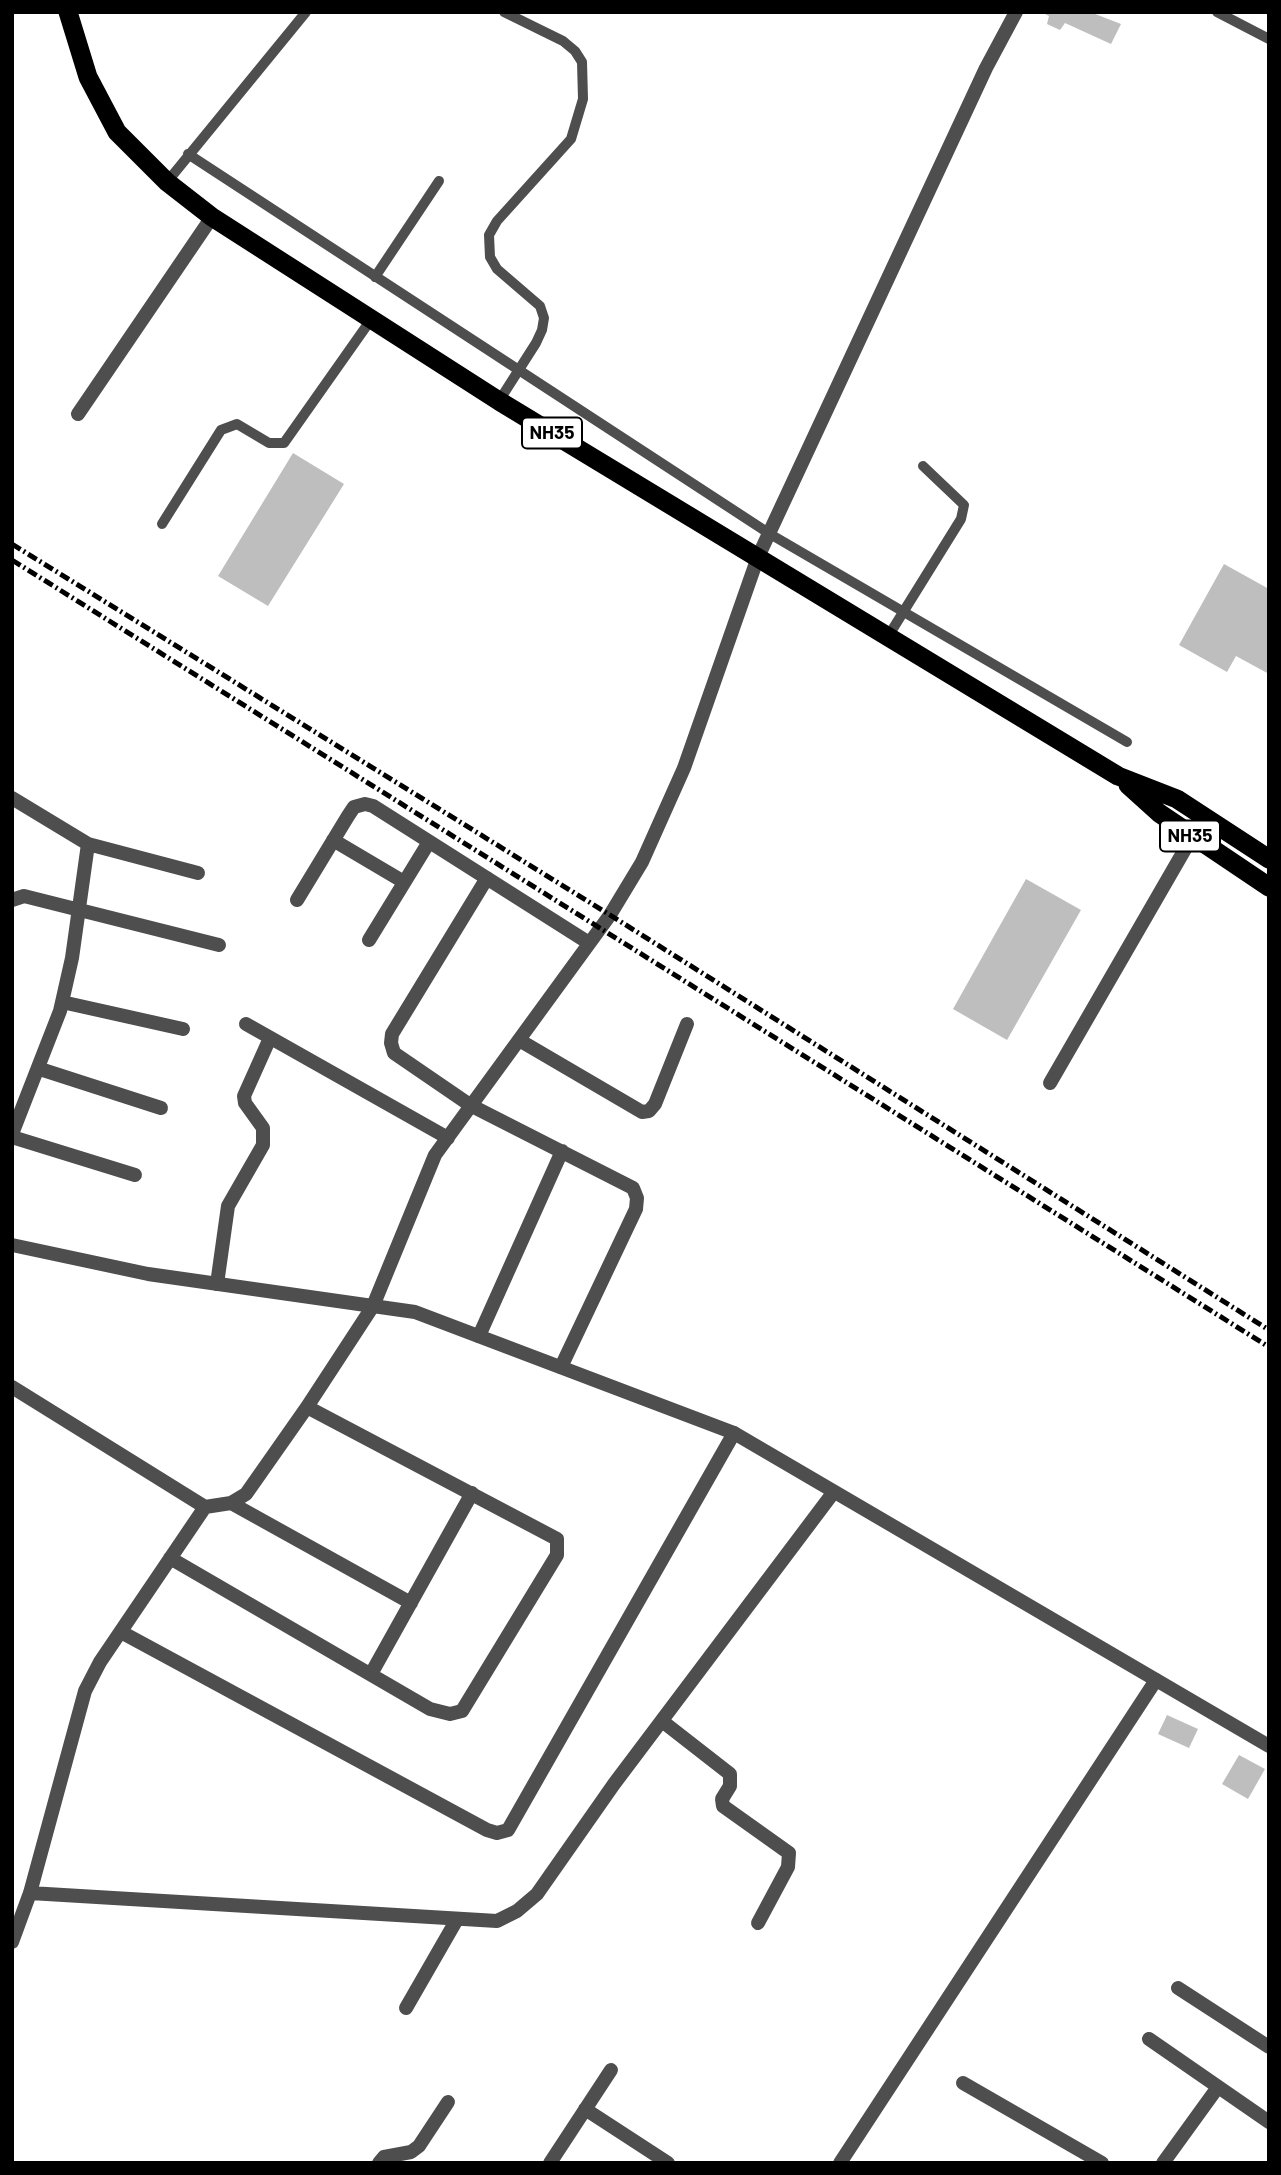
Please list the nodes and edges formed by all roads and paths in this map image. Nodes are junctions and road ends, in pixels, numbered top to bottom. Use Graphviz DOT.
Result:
graph roads {
  1 [pos="68,12"];
  2 [pos="306,12"];
  3 [pos="504,12"];
  4 [pos="1016,12"];
  5 [pos="1217,12"];
  6 [pos="1269,39"];
  7 [pos="188,155"];
  8 [pos="439,181"];
  9 [pos="167,182"];
  10 [pos="212,218"];
  11 [pos="376,276"];
  12 [pos="370,321"];
  13 [pos="519,370"];
  14 [pos="499,401"];
  15 [pos="78,414"];
  16 [pos="923,466"];
  17 [pos="162,524"];
  18 [pos="770,534"];
  19 [pos="758,557"];
  20 [pos="905,613"];
  21 [pos="889,635"];
  22 [pos="1127,743"];
  23 [pos="1118,776"];
  24 [pos="12,798"];
  25 [pos="1192,837"];
  26 [pos="333,840"];
  27 [pos="429,842"];
  28 [pos="88,844"];
  29 [pos="1269,859"];
  30 [pos="198,873"];
  31 [pos="486,878"];
  32 [pos="404,882"];
  33 [pos="1269,887"];
  34 [pos="12,900"];
  35 [pos="297,900"];
  36 [pos="79,910"];
  37 [pos="369,940"];
  38 [pos="589,943"];
  39 [pos="219,945"];
  40 [pos="62,1002"];
  41 [pos="246,1024"];
  42 [pos="687,1024"];
  43 [pos="183,1029"];
  44 [pos="270,1038"];
  45 [pos="519,1040"];
  46 [pos="40,1069"];
  47 [pos="1050,1083"];
  48 [pos="470,1105"];
  49 [pos="161,1108"];
  50 [pos="12,1135"];
  51 [pos="448,1138"];
  52 [pos="562,1151"];
  53 [pos="135,1175"];
  54 [pos="12,1245"];
  55 [pos="216,1284"];
  56 [pos="373,1306"];
  57 [pos="479,1336"];
  58 [pos="561,1367"];
  59 [pos="12,1387"];
  60 [pos="307,1407"];
  61 [pos="734,1433"];
  62 [pos="472,1493"];
  63 [pos="833,1493"];
  64 [pos="232,1503"];
  65 [pos="205,1507"];
  66 [pos="170,1558"];
  67 [pos="411,1603"];
  68 [pos="121,1632"];
  69 [pos="371,1674"];
  70 [pos="1156,1680"];
  71 [pos="662,1721"];
  72 [pos="1269,1746"];
  73 [pos="30,1893"];
  74 [pos="456,1920"];
  75 [pos="758,1923"];
  76 [pos="12,1942"];
  77 [pos="1178,1988"];
  78 [pos="406,2008"];
  79 [pos="1149,2039"];
  80 [pos="1269,2048"];
  81 [pos="611,2070"];
  82 [pos="963,2083"];
  83 [pos="1218,2087"];
  84 [pos="448,2102"];
  85 [pos="585,2109"];
  86 [pos="1269,2122"];
  87 [pos="661,2161"];
  88 [pos="379,2163"];
  89 [pos="550,2163"];
  90 [pos="840,2163"];
  91 [pos="1102,2163"];
  92 [pos="1163,2163"];
  1 -- 9 [label="highway, NH35"];
  2 -- 7 [label="lane"];
  3 -- 13 [label="lane"];
  4 -- 18 [label="street"];
  5 -- 6 [label="lane"];
  7 -- 9 [label="lane"];
  7 -- 11 [label="lane"];
  8 -- 11 [label="lane"];
  9 -- 10 [label="highway, NH35"];
  10 -- 12 [label="highway, NH35"];
  10 -- 15 [label="street"];
  11 -- 13 [label="lane"];
  12 -- 14 [label="highway, NH35"];
  12 -- 17 [label="lane"];
  13 -- 14 [label="lane"];
  13 -- 18 [label="lane"];
  14 -- 19 [label="highway, NH35"];
  16 -- 20 [label="lane"];
  18 -- 19 [label="street"];
  18 -- 20 [label="lane"];
  19 -- 21 [label="highway, NH35"];
  19 -- 38 [label="street"];
  20 -- 21 [label="lane"];
  20 -- 22 [label="lane"];
  21 -- 23 [label="highway, NH35"];
  23 -- 25 [label="highway, NH35"];
  23 -- 29 [label="highway, NH35"];
  24 -- 28 [label="street"];
  25 -- 33 [label="highway, NH35"];
  25 -- 47 [label="street"];
  26 -- 27 [label="street"];
  26 -- 32 [label="street"];
  26 -- 35 [label="street"];
  27 -- 31 [label="street"];
  27 -- 32 [label="street"];
  28 -- 30 [label="street"];
  28 -- 36 [label="street"];
  31 -- 38 [label="street"];
  31 -- 48 [label="street"];
  32 -- 37 [label="street"];
  34 -- 36 [label="street"];
  36 -- 39 [label="street"];
  36 -- 40 [label="street"];
  38 -- 45 [label="street"];
  40 -- 43 [label="street"];
  40 -- 46 [label="street"];
  41 -- 44 [label="street"];
  42 -- 45 [label="street"];
  44 -- 51 [label="street"];
  44 -- 55 [label="street"];
  45 -- 48 [label="street"];
  46 -- 49 [label="street"];
  46 -- 50 [label="street"];
  48 -- 51 [label="street"];
  48 -- 52 [label="street"];
  50 -- 53 [label="street"];
  51 -- 56 [label="street"];
  52 -- 57 [label="street"];
  52 -- 58 [label="street"];
  54 -- 55 [label="street"];
  55 -- 56 [label="street"];
  56 -- 57 [label="street"];
  56 -- 60 [label="street"];
  57 -- 58 [label="street"];
  58 -- 61 [label="street"];
  59 -- 65 [label="street"];
  60 -- 62 [label="street"];
  60 -- 64 [label="street"];
  61 -- 63 [label="street"];
  61 -- 68 [label="street"];
  62 -- 67 [label="street"];
  62 -- 69 [label="street"];
  63 -- 70 [label="street"];
  63 -- 71 [label="street"];
  64 -- 65 [label="street"];
  64 -- 67 [label="street"];
  65 -- 66 [label="street"];
  66 -- 68 [label="street"];
  66 -- 69 [label="street"];
  67 -- 69 [label="street"];
  68 -- 73 [label="street"];
  70 -- 72 [label="street"];
  70 -- 90 [label="street"];
  71 -- 74 [label="street"];
  71 -- 75 [label="street"];
  73 -- 74 [label="street"];
  73 -- 76 [label="street"];
  74 -- 78 [label="street"];
  77 -- 80 [label="street"];
  79 -- 83 [label="street"];
  81 -- 85 [label="street"];
  82 -- 91 [label="street"];
  83 -- 86 [label="street"];
  83 -- 92 [label="street"];
  84 -- 88 [label="street"];
  85 -- 87 [label="street"];
  85 -- 89 [label="street"];
}
